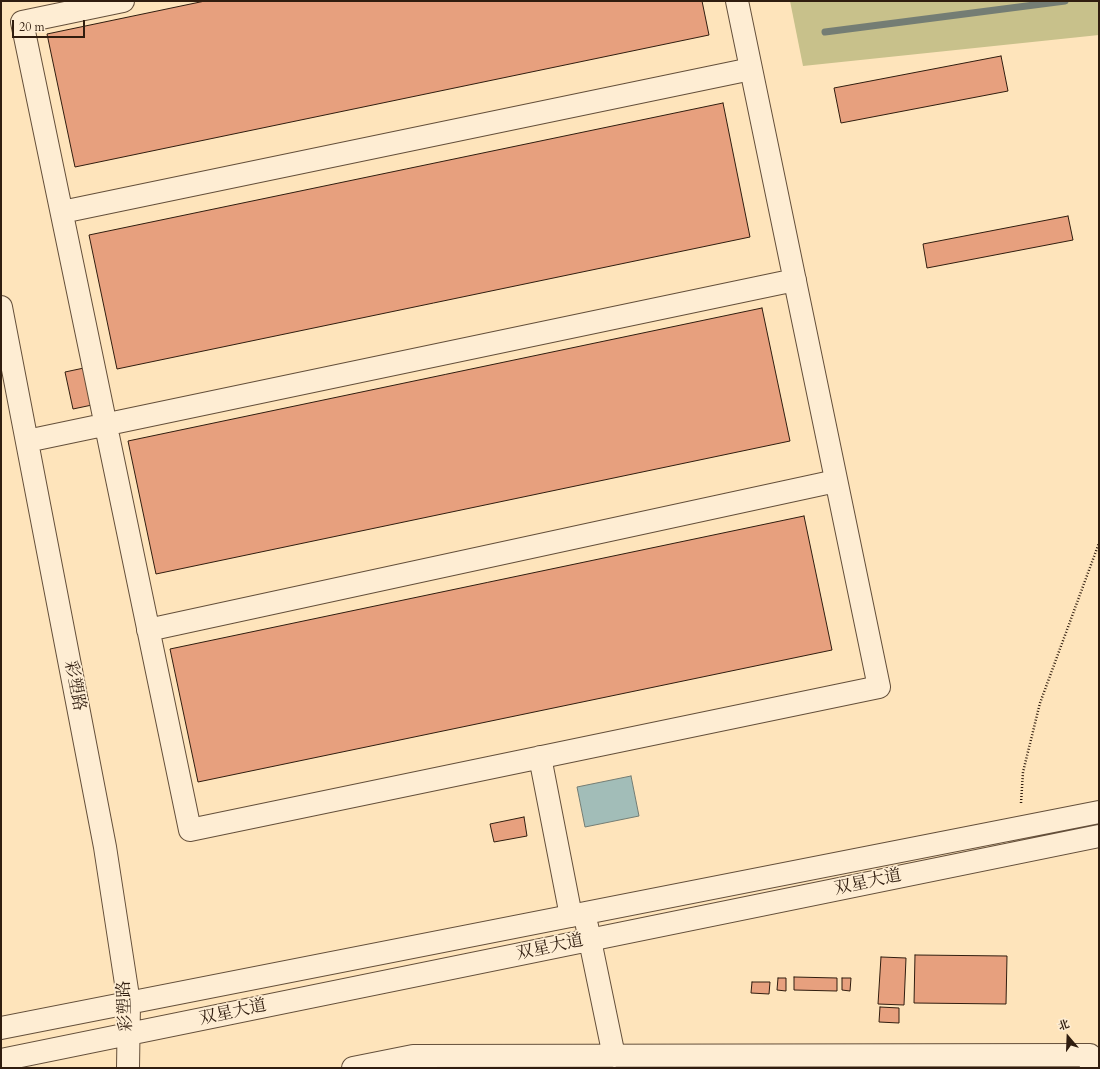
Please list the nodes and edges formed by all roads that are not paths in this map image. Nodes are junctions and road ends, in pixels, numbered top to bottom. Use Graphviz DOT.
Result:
graph roads {
  1 [pos="123,1"];
  2 [pos="737,1"];
  3 [pos="751,69"];
  4 [pos="62,212"];
  5 [pos="795,280"];
  6 [pos="1,307"];
  7 [pos="106,425"];
  8 [pos="27,441"];
  9 [pos="836,481"];
  10 [pos="148,630"];
  11 [pos="540,757"];
  12 [pos="1093,813"];
  13 [pos="1095,837"];
  14 [pos="578,915"];
  15 [pos="590,940"];
  16 [pos="129,1003"];
  17 [pos="1,1028"];
  18 [pos="128,1035"];
  19 [pos="614,1056"];
  20 [pos="1,1060"];
  21 [pos="128,1068"];
  22 [pos="353,1068"];
  23 [pos="1091,1068"];
  1 -- 4 [label="street"];
  2 -- 3 [label="street"];
  3 -- 4 [label="street"];
  3 -- 5 [label="street"];
  4 -- 7 [label="street"];
  5 -- 7 [label="street"];
  5 -- 9 [label="street"];
  6 -- 8 [label="street, 彩塑路"];
  7 -- 8 [label="street"];
  7 -- 10 [label="street"];
  8 -- 16 [label="street, 彩塑路"];
  9 -- 10 [label="street"];
  9 -- 11 [label="street"];
  10 -- 11 [label="street"];
  11 -- 14 [label="street"];
  12 -- 14 [label="street, 双星大道"];
  13 -- 15 [label="street, 双星大道"];
  14 -- 15 [label="street"];
  14 -- 16 [label="street, 双星大道"];
  15 -- 18 [label="street, 双星大道"];
  15 -- 19 [label="street"];
  16 -- 17 [label="street, 双星大道"];
  16 -- 18 [label="street, 彩塑路"];
  18 -- 20 [label="street, 双星大道"];
  18 -- 21 [label="street, 彩塑路"];
  19 -- 22 [label="street"];
  19 -- 23 [label="street"];
}
